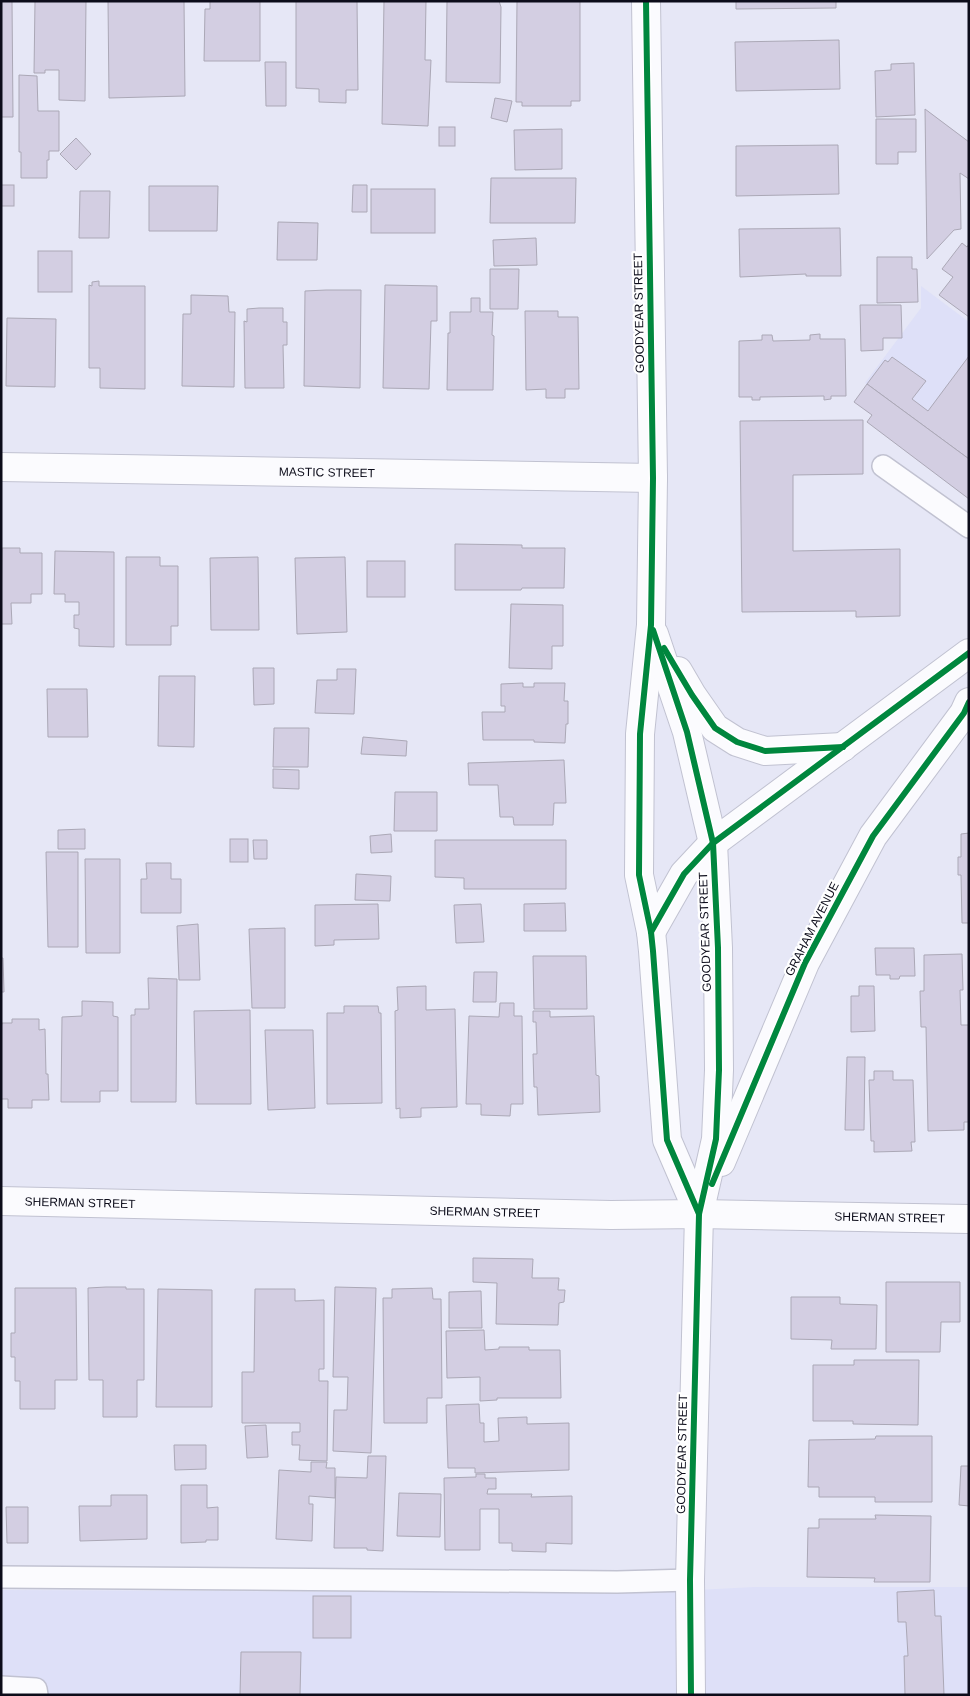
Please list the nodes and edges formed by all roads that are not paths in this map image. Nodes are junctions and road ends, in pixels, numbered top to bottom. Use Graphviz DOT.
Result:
graph roads {
  1 [pos="646,1"];
  2 [pos="883,466"];
  3 [pos="1,467"];
  4 [pos="653,478"];
  5 [pos="969,527"];
  6 [pos="651,625"];
  7 [pos="969,653"];
  8 [pos="969,702"];
  9 [pos="842,747"];
  10 [pos="713,843"];
  11 [pos="651,932"];
  12 [pos="1,1201"];
  13 [pos="699,1214"];
  14 [pos="969,1220"];
  15 [pos="1,1577"];
  16 [pos="690,1580"];
  17 [pos="1,1687"];
  18 [pos="37,1695"];
  19 [pos="691,1695"];
  1 -- 4 [label="street, GOODYEAR STREET"];
  2 -- 5 [label="lane"];
  3 -- 4 [label="street, MASTIC STREET"];
  4 -- 6 [label="street, GOODYEAR STREET"];
  6 -- 9 [label="street"];
  6 -- 10 [label="street, GOODYEAR STREET"];
  6 -- 11 [label="street, GOODYEAR STREET"];
  7 -- 9 [label="street"];
  8 -- 13 [label="street, GRAHAM AVENUE"];
  9 -- 10 [label="street"];
  10 -- 11 [label="street"];
  10 -- 13 [label="street, GOODYEAR STREET"];
  11 -- 13 [label="street, GOODYEAR STREET"];
  12 -- 13 [label="street, SHERMAN STREET"];
  13 -- 14 [label="street, SHERMAN STREET"];
  13 -- 16 [label="street, GOODYEAR STREET"];
  15 -- 16 [label="lane"];
  16 -- 19 [label="street, GOODYEAR STREET"];
  17 -- 18 [label="lane"];
}
